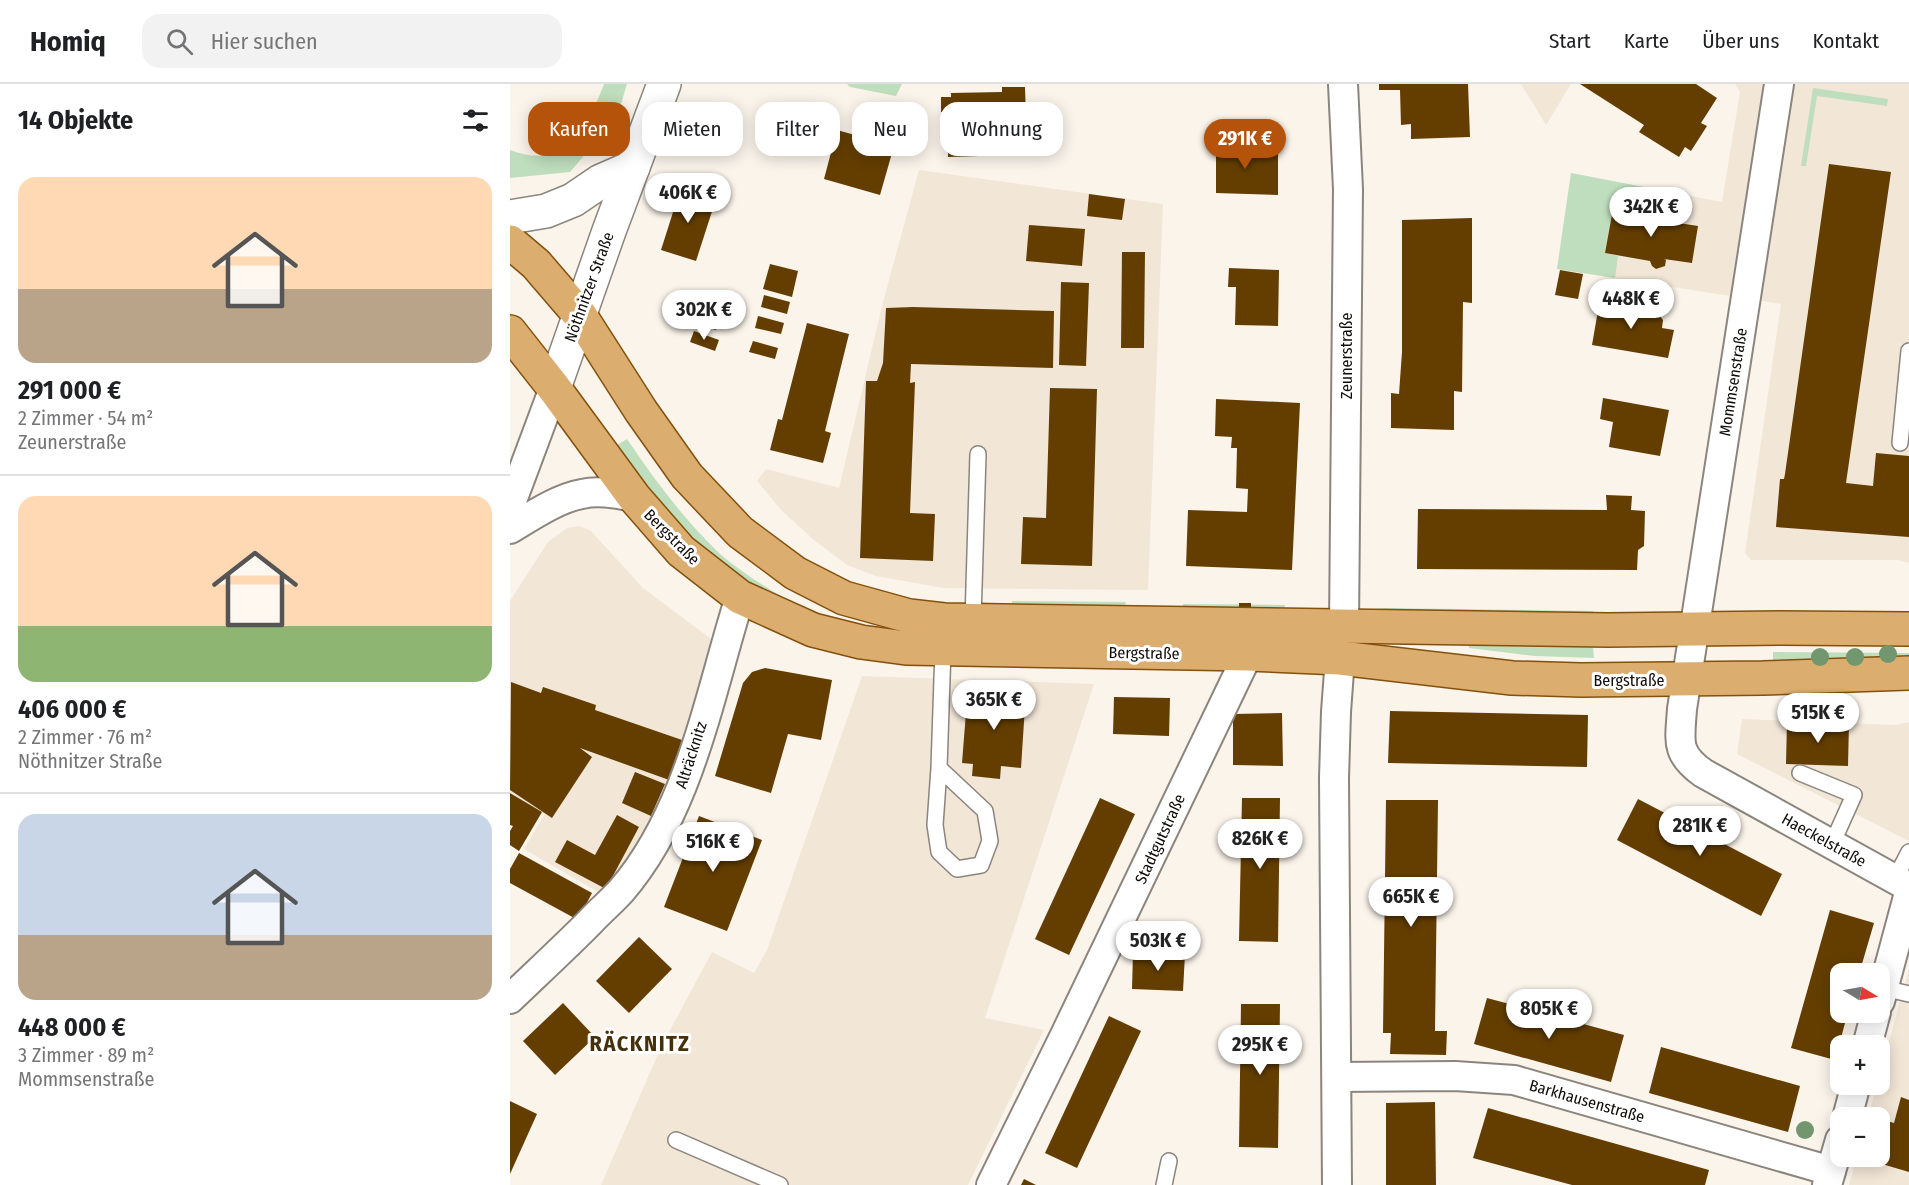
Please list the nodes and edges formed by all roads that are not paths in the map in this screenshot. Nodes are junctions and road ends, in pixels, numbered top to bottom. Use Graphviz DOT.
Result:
graph roads {
  1 [pos="664,84"];
  2 [pos="1343,84"];
  3 [pos="1779,84"];
  4 [pos="633,167"];
  5 [pos="510,217"];
  6 [pos="510,242"];
  7 [pos="579,314"];
  8 [pos="510,332"];
  9 [pos="1909,351"];
  10 [pos="554,388"];
  11 [pos="1899,443"];
  12 [pos="978,454"];
  13 [pos="634,497"];
  14 [pos="510,506"];
  15 [pos="510,529"];
  16 [pos="740,597"];
  17 [pos="988,621"];
  18 [pos="1695,628"];
  19 [pos="1909,628"];
  20 [pos="1342,643"];
  21 [pos="943,649"];
  22 [pos="1248,654"];
  23 [pos="1909,673"];
  24 [pos="1687,680"];
  25 [pos="939,768"];
  26 [pos="1800,773"];
  27 [pos="1832,844"];
  28 [pos="1909,852"];
  29 [pos="1904,886"];
  30 [pos="1890,979"];
  31 [pos="510,999"];
  32 [pos="1336,1077"];
  33 [pos="676,1140"];
  34 [pos="1169,1161"];
  35 [pos="1829,1178"];
  36 [pos="780,1185"];
  37 [pos="991,1185"];
  38 [pos="1164,1185"];
  39 [pos="1337,1185"];
  1 -- 4 [label="street, Nöthnitzer Straße"];
  2 -- 20 [label="street, Zeunerstraße"];
  3 -- 18 [label="street, Mommsenstraße"];
  4 -- 5 [label="street"];
  4 -- 7 [label="street, Nöthnitzer Straße"];
  6 -- 7 [label="main road"];
  7 -- 10 [label="street, Nöthnitzer Straße"];
  7 -- 17 [label="main road"];
  8 -- 10 [label="main road, Bergstraße"];
  9 -- 11 [label="lane"];
  10 -- 13 [label="main road, Bergstraße"];
  10 -- 14 [label="street"];
  12 -- 17 [label="lane"];
  13 -- 15 [label="street"];
  13 -- 16 [label="main road, Bergstraße"];
  16 -- 21 [label="main road, Bergstraße"];
  16 -- 31 [label="street, Alträcknitz"];
  17 -- 20 [label="main road"];
  18 -- 19 [label="main road"];
  18 -- 20 [label="main road"];
  18 -- 24 [label="street, Mommsenstraße"];
  20 -- 22 [label="main road, Bergstraße"];
  20 -- 24 [label="main road, Bergstraße"];
  20 -- 32 [label="street, Zeunerstraße"];
  21 -- 22 [label="main road, Bergstraße"];
  21 -- 25 [label="lane"];
  22 -- 37 [label="street, Stadtgutstraße"];
  23 -- 24 [label="main road, Bergstraße"];
  24 -- 27 [label="street, Haeckelstraße"];
  25 -- 25 [label="lane"];
  26 -- 27 [label="lane"];
  27 -- 29 [label="street, Haeckelstraße"];
  28 -- 29 [label="lane"];
  29 -- 30 [label="street"];
  32 -- 35 [label="street, Barkhausenstraße"];
  32 -- 39 [label="street, Zeunerstraße"];
  33 -- 36 [label="lane"];
  34 -- 38 [label="lane"];
}
